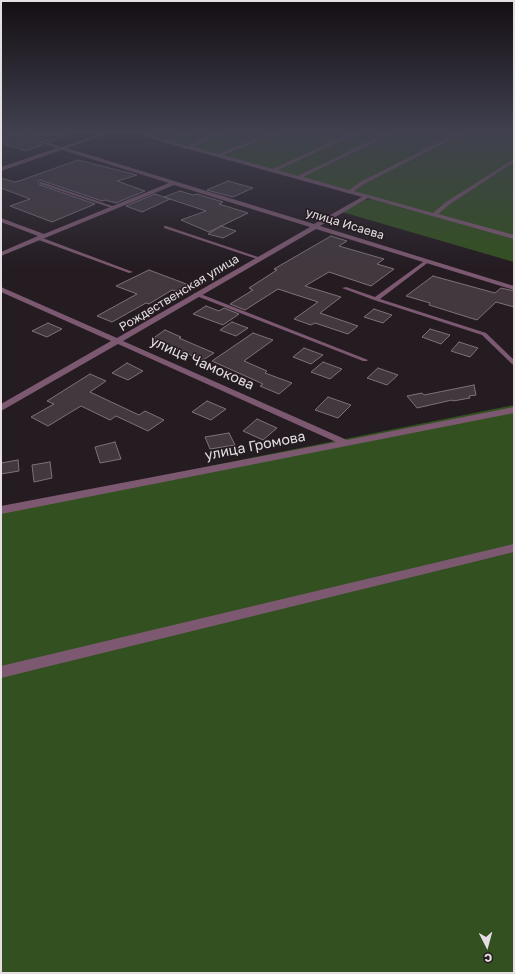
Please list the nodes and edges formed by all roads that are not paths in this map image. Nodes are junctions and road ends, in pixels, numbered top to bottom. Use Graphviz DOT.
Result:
graph roads {
  1 [pos="158,177"];
  2 [pos="373,177"];
  3 [pos="487,177"];
  4 [pos="297,178"];
  5 [pos="174,182"];
  6 [pos="41,184"];
  7 [pos="349,192"];
  8 [pos="368,196"];
  9 [pos="113,207"];
  10 [pos="434,215"];
  11 [pos="1,220"];
  12 [pos="317,226"];
  13 [pos="166,227"];
  14 [pos="41,237"];
  15 [pos="514,237"];
  16 [pos="1,254"];
  17 [pos="259,258"];
  18 [pos="428,261"];
  19 [pos="131,272"];
  20 [pos="344,288"];
  21 [pos="514,288"];
  22 [pos="1,289"];
  23 [pos="196,294"];
  24 [pos="376,299"];
  25 [pos="120,341"];
  26 [pos="366,360"];
  27 [pos="514,363"];
  28 [pos="1,408"];
  29 [pos="514,410"];
  30 [pos="347,443"];
  31 [pos="1,510"];
  32 [pos="514,548"];
  33 [pos="1,672"];
  1 -- 5 [label="street, улица Исаева"];
  2 -- 7 [label="street"];
  3 -- 10 [label="street"];
  4 -- 7 [label="street"];
  5 -- 9 [label="street"];
  5 -- 12 [label="street, улица Исаева"];
  6 -- 9 [label="lane"];
  7 -- 8 [label="street"];
  8 -- 10 [label="street"];
  8 -- 12 [label="street, Рождественская улица"];
  9 -- 14 [label="street"];
  10 -- 15 [label="street"];
  11 -- 14 [label="street"];
  12 -- 17 [label="street, Рождественская улица"];
  12 -- 18 [label="street, улица Исаева"];
  13 -- 17 [label="lane"];
  14 -- 16 [label="street"];
  14 -- 19 [label="lane"];
  17 -- 23 [label="street, Рождественская улица"];
  18 -- 21 [label="street, улица Исаева"];
  18 -- 24 [label="lane"];
  20 -- 24 [label="lane"];
  22 -- 25 [label="street, улица Чамокова"];
  23 -- 25 [label="street, Рождественская улица"];
  23 -- 26 [label="lane"];
  24 -- 27 [label="lane"];
  25 -- 28 [label="street, Рождественская улица"];
  25 -- 30 [label="street, улица Чамокова"];
  29 -- 30 [label="street, улица Громова"];
  30 -- 31 [label="street, улица Громова"];
  32 -- 33 [label="street"];
}
